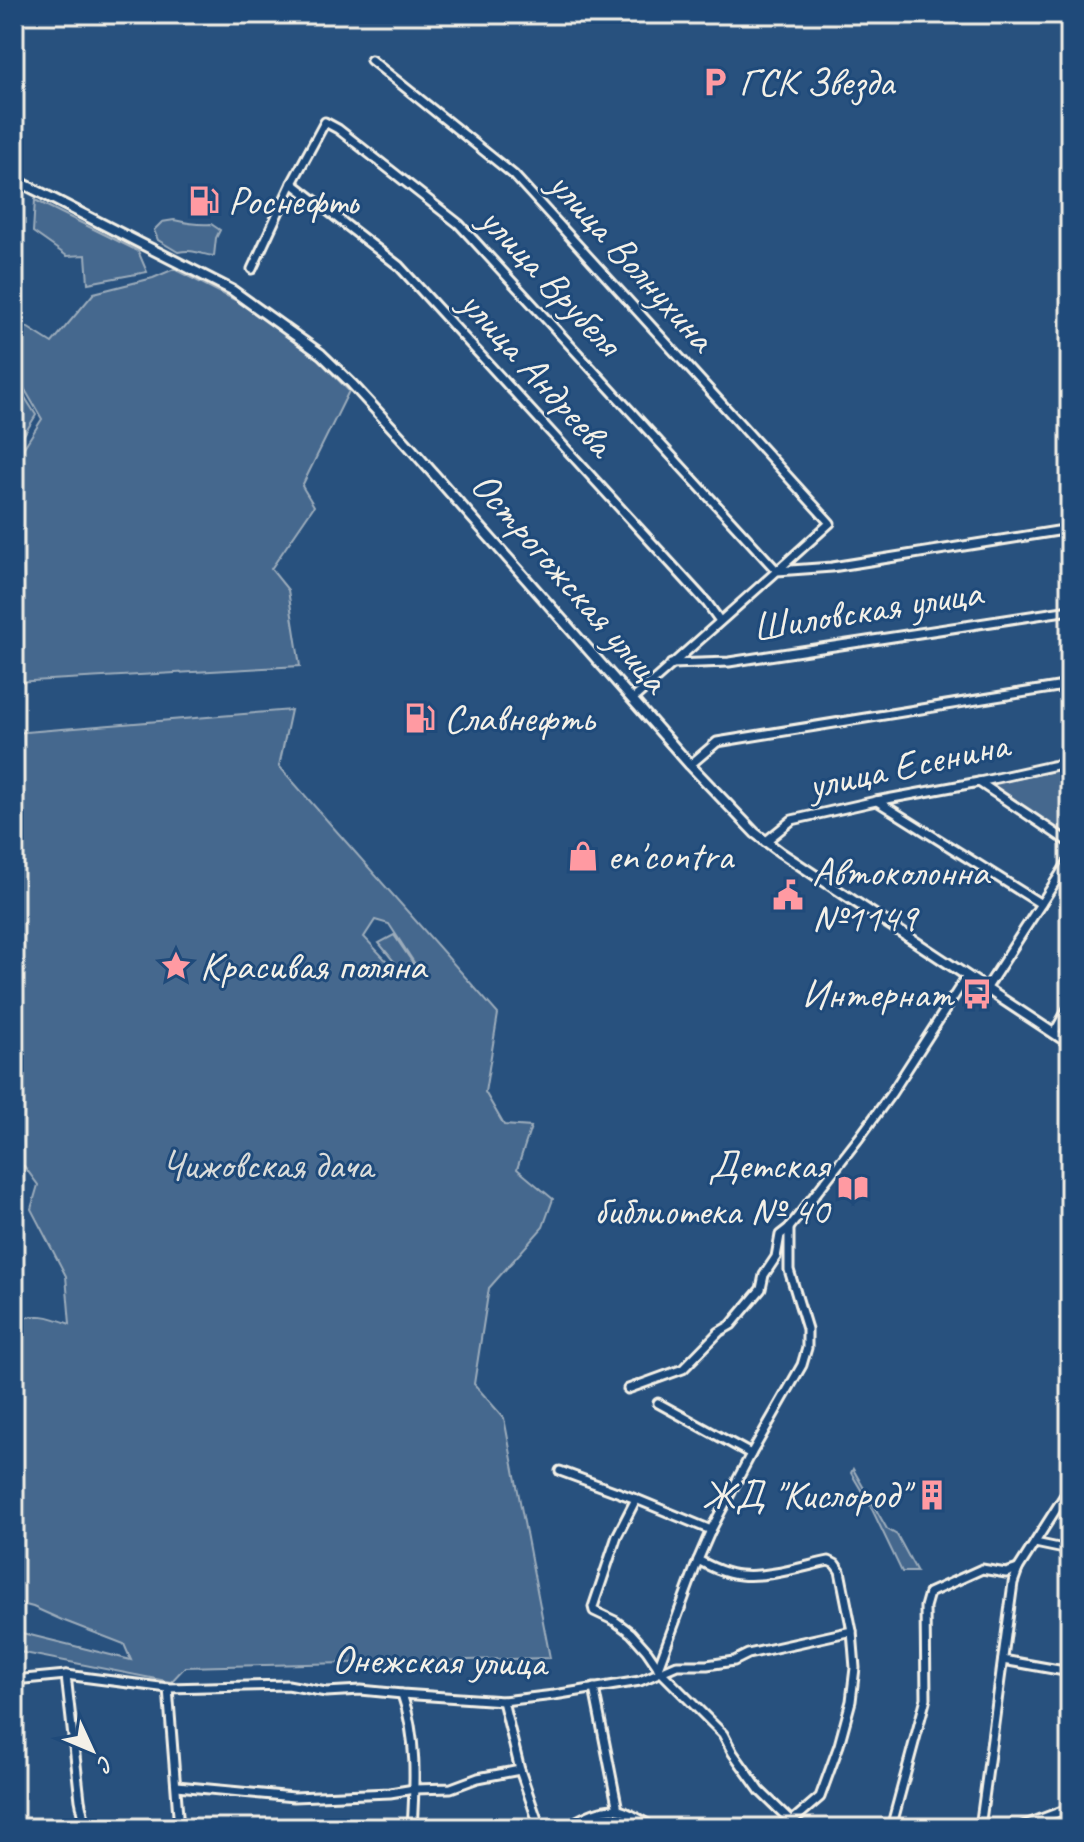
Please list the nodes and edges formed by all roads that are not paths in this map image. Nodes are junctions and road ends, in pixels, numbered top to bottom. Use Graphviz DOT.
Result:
graph roads {
  1 [pos="371,60"];
  2 [pos="14,179"];
  3 [pos="292,183"];
  4 [pos="252,269"];
  5 [pos="1070,529"];
  6 [pos="777,571"];
  7 [pos="1070,610"];
  8 [pos="720,621"];
  9 [pos="671,664"];
  10 [pos="1070,685"];
  11 [pos="633,699"];
  12 [pos="1070,762"];
  13 [pos="690,765"];
  14 [pos="979,782"];
  15 [pos="876,801"];
  16 [pos="765,842"];
  17 [pos="1070,843"];
  18 [pos="1070,859"];
  19 [pos="1041,904"];
  20 [pos="967,976"];
  21 [pos="986,989"];
  22 [pos="1070,1005"];
  23 [pos="1054,1033"];
  24 [pos="1070,1044"];
  25 [pos="789,1228"];
  26 [pos="628,1389"];
  27 [pos="658,1403"];
  28 [pos="751,1454"];
  29 [pos="560,1471"];
  30 [pos="1070,1487"];
  31 [pos="636,1499"];
  32 [pos="711,1530"];
  33 [pos="1035,1543"];
  34 [pos="1070,1546"];
  35 [pos="698,1560"];
  36 [pos="1018,1569"];
  37 [pos="852,1631"];
  38 [pos="1003,1660"];
  39 [pos="660,1670"];
  40 [pos="1070,1672"];
  41 [pos="66,1675"];
  42 [pos="14,1680"];
  43 [pos="168,1688"];
  44 [pos="594,1688"];
  45 [pos="402,1694"];
  46 [pos="503,1701"];
  47 [pos="520,1770"];
  48 [pos="177,1786"];
  49 [pos="414,1789"];
  50 [pos="1070,1808"];
  51 [pos="618,1810"];
  52 [pos="792,1822"];
  53 [pos="86,1828"];
  54 [pos="179,1828"];
  55 [pos="412,1828"];
  56 [pos="540,1828"];
  57 [pos="564,1828"];
  58 [pos="654,1828"];
  59 [pos="784,1828"];
  60 [pos="891,1828"];
  61 [pos="980,1828"];
  62 [pos="1017,1828"];
  1 -- 6 [label="street, улица Волнухина"];
  2 -- 11 [label="street, Острогожская улица"];
  3 -- 4 [label="street, улица Врубеля"];
  3 -- 6 [label="street, улица Врубеля"];
  3 -- 8 [label="street, улица Андреева"];
  5 -- 6 [label="street"];
  6 -- 8 [label="street"];
  7 -- 9 [label="street, Шиловская улица"];
  8 -- 9 [label="street"];
  9 -- 11 [label="street"];
  10 -- 13 [label="street"];
  11 -- 13 [label="street, Острогожская улица"];
  12 -- 14 [label="street, улица Есенина"];
  13 -- 16 [label="street, Острогожская улица"];
  14 -- 15 [label="street, улица Есенина"];
  14 -- 17 [label="street"];
  15 -- 16 [label="street, улица Есенина"];
  15 -- 19 [label="street"];
  16 -- 20 [label="street, Острогожская улица"];
  18 -- 19 [label="street"];
  19 -- 21 [label="street"];
  20 -- 21 [label="street, Острогожская улица"];
  20 -- 25 [label="street"];
  21 -- 23 [label="street, Острогожская улица"];
  22 -- 23 [label="street"];
  23 -- 24 [label="street, Острогожская улица"];
  25 -- 26 [label="street"];
  25 -- 28 [label="street"];
  27 -- 28 [label="street"];
  28 -- 32 [label="street"];
  29 -- 31 [label="street"];
  30 -- 33 [label="street"];
  31 -- 32 [label="street"];
  31 -- 39 [label="street"];
  32 -- 35 [label="street"];
  33 -- 34 [label="street"];
  33 -- 36 [label="street"];
  35 -- 37 [label="street"];
  35 -- 39 [label="street"];
  36 -- 38 [label="street"];
  36 -- 60 [label="street"];
  37 -- 39 [label="street, Онежская улица"];
  37 -- 52 [label="street"];
  38 -- 40 [label="street"];
  38 -- 61 [label="street"];
  39 -- 44 [label="street, Онежская улица"];
  39 -- 52 [label="street"];
  41 -- 42 [label="street, Онежская улица"];
  41 -- 43 [label="street, Онежская улица"];
  41 -- 53 [label="street"];
  43 -- 45 [label="street, Онежская улица"];
  43 -- 48 [label="street"];
  44 -- 46 [label="street, Онежская улица"];
  44 -- 51 [label="street"];
  45 -- 46 [label="street, Онежская улица"];
  45 -- 49 [label="street"];
  46 -- 47 [label="street"];
  47 -- 49 [label="street"];
  47 -- 56 [label="street"];
  48 -- 49 [label="street"];
  48 -- 54 [label="street"];
  49 -- 55 [label="street"];
  50 -- 62 [label="street"];
  51 -- 57 [label="street"];
  51 -- 58 [label="street"];
  52 -- 59 [label="street"];
}
